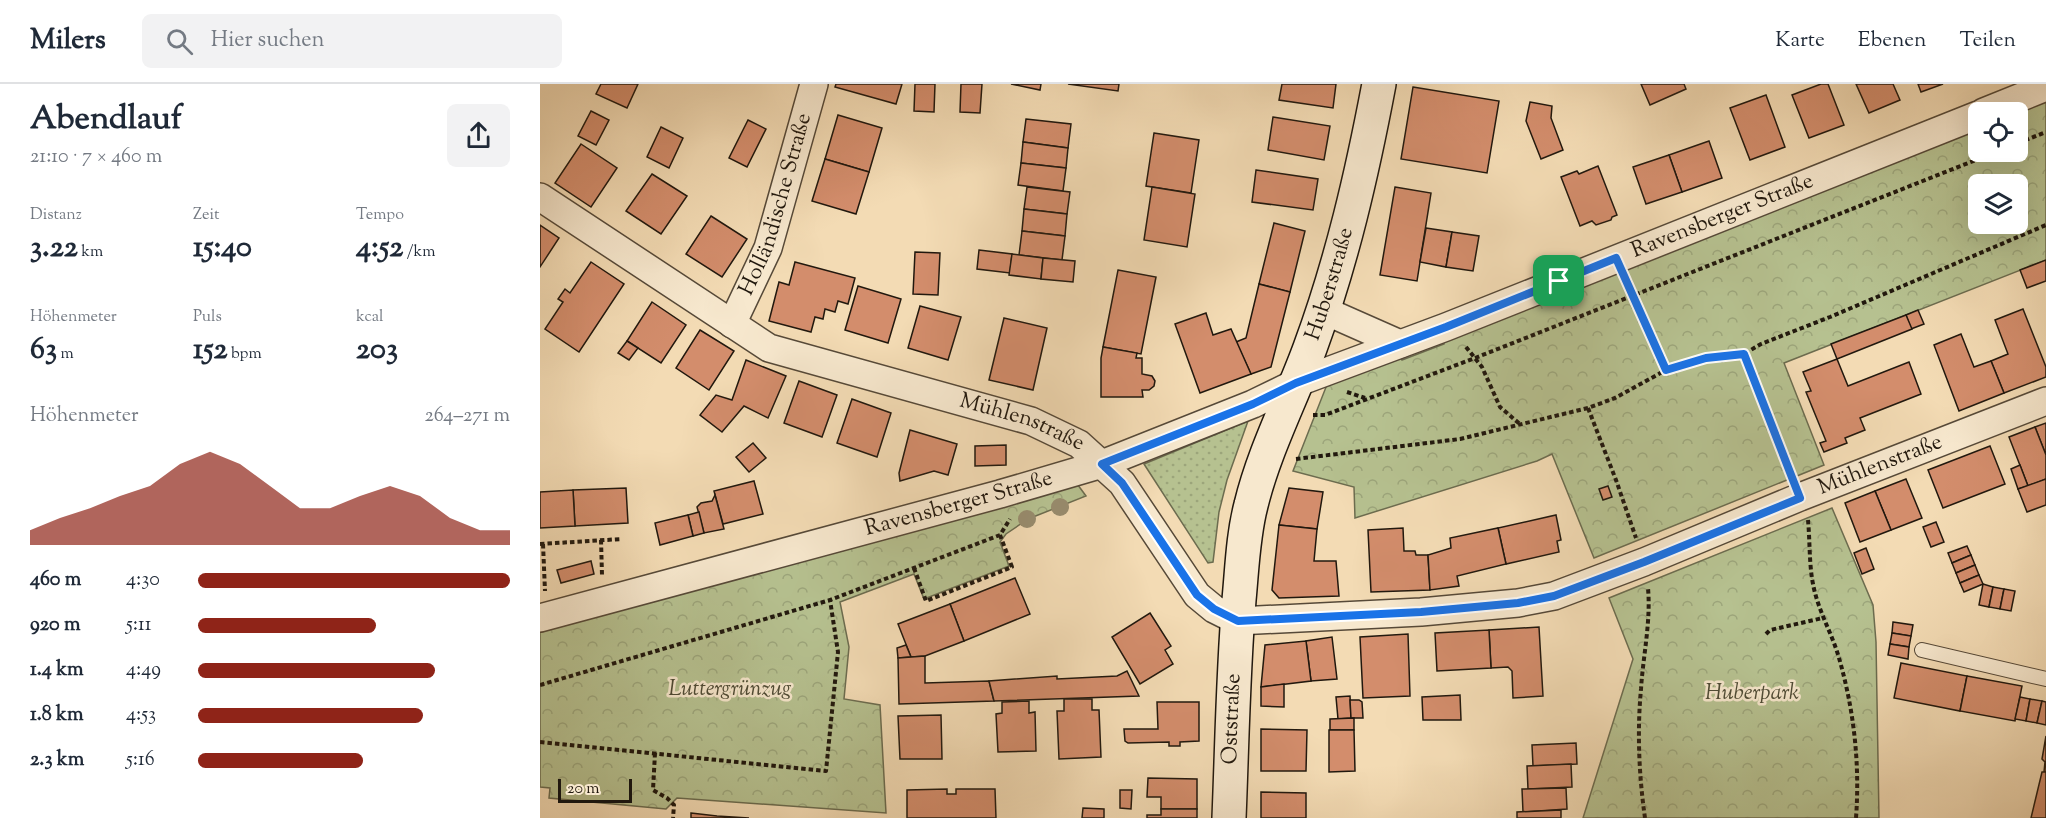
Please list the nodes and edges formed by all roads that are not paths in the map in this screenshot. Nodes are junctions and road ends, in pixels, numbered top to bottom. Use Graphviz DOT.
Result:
graph roads {
  1 [pos="814,84"];
  2 [pos="1379,84"];
  3 [pos="2046,87"];
  4 [pos="2009,102"];
  5 [pos="1968,119"];
  6 [pos="540,197"];
  7 [pos="1323,310"];
  8 [pos="732,324"];
  9 [pos="1400,344"];
  10 [pos="1291,396"];
  11 [pos="2046,401"];
  12 [pos="1102,464"];
  13 [pos="542,617"];
  14 [pos="1238,621"];
  15 [pos="1922,651"];
  16 [pos="2046,679"];
  17 [pos="1229,818"];
  1 -- 8 [label="street, Holländische Straße"];
  2 -- 7 [label="street, Huberstraße"];
  3 -- 4 [label="street"];
  5 -- 9 [label="street, Ravensberger Straße"];
  6 -- 8 [label="street, Mühlenstraße"];
  7 -- 9 [label="street"];
  7 -- 10 [label="street, Huberstraße"];
  8 -- 12 [label="street, Mühlenstraße"];
  9 -- 10 [label="street, Ravensberger Straße"];
  10 -- 12 [label="street, Ravensberger Straße"];
  10 -- 14 [label="street, Huberstraße"];
  11 -- 14 [label="street, Mühlenstraße"];
  12 -- 13 [label="street, Ravensberger Straße"];
  12 -- 14 [label="street, Mühlenstraße"];
  14 -- 17 [label="street, Oststraße"];
  15 -- 16 [label="lane"];
}
